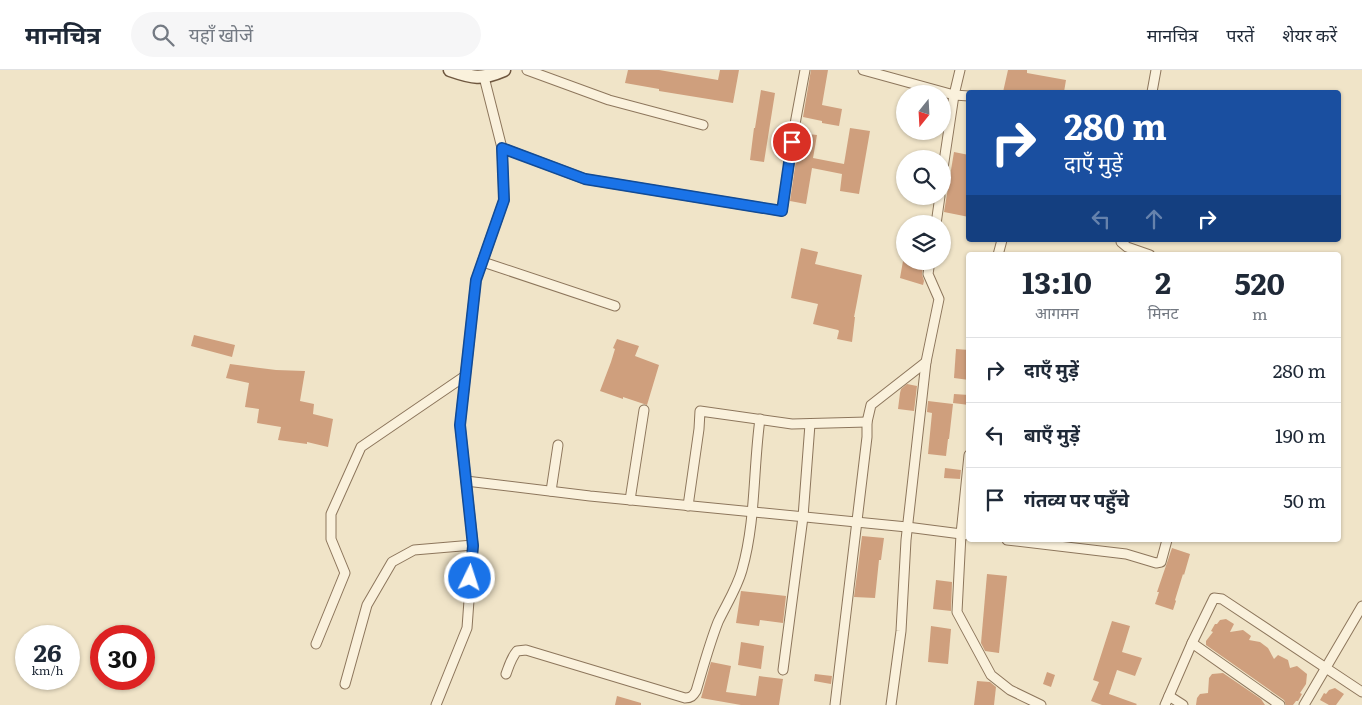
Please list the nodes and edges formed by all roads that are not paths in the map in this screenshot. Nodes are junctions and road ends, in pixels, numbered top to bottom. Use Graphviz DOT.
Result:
graph roads {
  1 [pos="450,70"];
  2 [pos="504,70"];
  3 [pos="528,70"];
  4 [pos="805,70"];
  5 [pos="863,70"];
  6 [pos="960,70"];
  7 [pos="1156,70"];
  8 [pos="484,77"];
  9 [pos="1152,90"];
  10 [pos="954,95"];
  11 [pos="966,96"];
  12 [pos="703,125"];
  13 [pos="502,148"];
  14 [pos="946,150"];
  15 [pos="1121,242"];
  16 [pos="1141,252"];
  17 [pos="483,262"];
  18 [pos="929,270"];
  19 [pos="615,306"];
  20 [pos="926,362"];
  21 [pos="465,376"];
  22 [pos="644,410"];
  23 [pos="760,419"];
  24 [pos="867,422"];
  25 [pos="810,424"];
  26 [pos="558,445"];
  27 [pos="466,481"];
  28 [pos="551,491"];
  29 [pos="630,500"];
  30 [pos="688,506"];
  31 [pos="752,512"];
  32 [pos="966,515"];
  33 [pos="804,517"];
  34 [pos="856,522"];
  35 [pos="907,528"];
  36 [pos="965,535"];
  37 [pos="1023,542"];
  38 [pos="1166,542"];
  39 [pos="473,546"];
  40 [pos="1362,606"];
  41 [pos="1192,643"];
  42 [pos="316,644"];
  43 [pos="1325,669"];
  44 [pos="782,670"];
  45 [pos="506,674"];
  46 [pos="345,684"];
  47 [pos="1362,692"];
  48 [pos="1169,696"];
  49 [pos="436,705"];
  50 [pos="835,705"];
  51 [pos="891,705"];
  52 [pos="1041,705"];
  53 [pos="1165,705"];
  54 [pos="1183,705"];
  55 [pos="1280,705"];
  56 [pos="1304,705"];
  1 -- 8 [label="street"];
  2 -- 8 [label="street"];
  3 -- 12 [label="street"];
  4 -- 13 [label="street"];
  5 -- 10 [label="street"];
  6 -- 10 [label="street"];
  7 -- 9 [label="street"];
  8 -- 13 [label="street"];
  10 -- 11 [label="street"];
  10 -- 14 [label="street"];
  13 -- 17 [label="street"];
  15 -- 16 [label="street"];
  17 -- 19 [label="street"];
  17 -- 21 [label="street"];
  18 -- 20 [label="street"];
  20 -- 24 [label="street"];
  20 -- 35 [label="street"];
  21 -- 27 [label="street"];
  21 -- 42 [label="street"];
  22 -- 29 [label="street"];
  23 -- 25 [label="street"];
  23 -- 30 [label="street"];
  23 -- 31 [label="street"];
  24 -- 25 [label="street"];
  24 -- 34 [label="street"];
  25 -- 33 [label="street"];
  26 -- 28 [label="street"];
  27 -- 28 [label="street"];
  27 -- 39 [label="street"];
  28 -- 29 [label="street"];
  29 -- 30 [label="street"];
  30 -- 31 [label="street"];
  31 -- 33 [label="street"];
  31 -- 45 [label="street"];
  32 -- 36 [label="street"];
  33 -- 34 [label="street"];
  33 -- 44 [label="street"];
  34 -- 35 [label="street"];
  34 -- 50 [label="street"];
  35 -- 36 [label="street"];
  35 -- 51 [label="street"];
  36 -- 52 [label="street"];
  37 -- 38 [label="street"];
  39 -- 46 [label="street"];
  39 -- 49 [label="street"];
  40 -- 43 [label="street"];
  41 -- 43 [label="street"];
  41 -- 48 [label="street"];
  41 -- 55 [label="street"];
  43 -- 47 [label="street"];
  43 -- 56 [label="street"];
  48 -- 53 [label="street"];
  48 -- 54 [label="street"];
}
